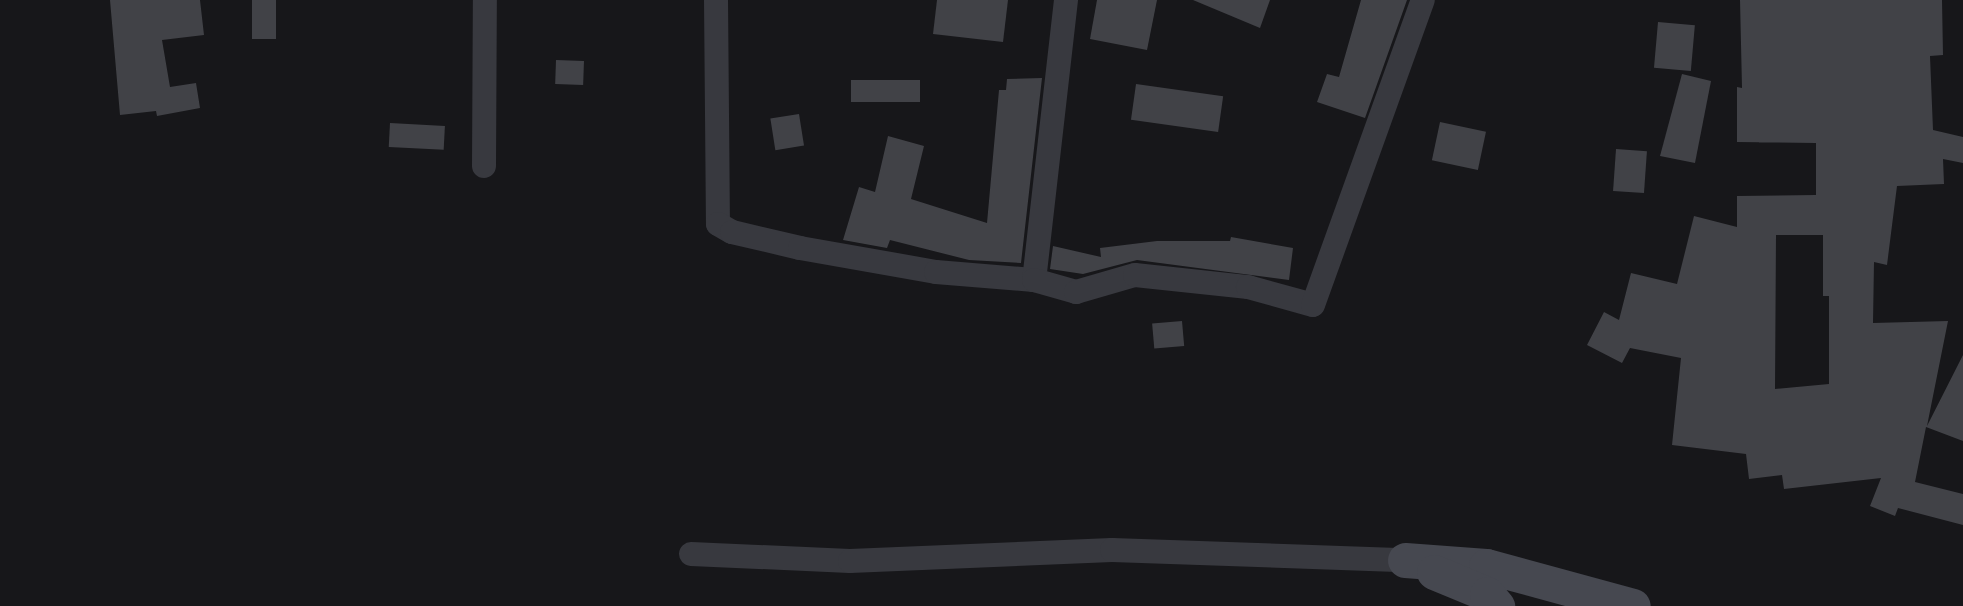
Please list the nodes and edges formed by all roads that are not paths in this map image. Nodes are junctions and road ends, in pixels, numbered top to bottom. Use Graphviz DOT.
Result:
graph roads {
  1 [pos="485,0"];
  2 [pos="716,0"];
  3 [pos="1066,0"];
  4 [pos="1423,0"];
  5 [pos="484,166"];
  6 [pos="1034,280"];
  7 [pos="691,554"];
  8 [pos="1405,560"];
  9 [pos="1497,606"];
  10 [pos="1633,606"];
  1 -- 5 [label="street"];
  2 -- 6 [label="street"];
  3 -- 6 [label="street"];
  4 -- 6 [label="street"];
  7 -- 8 [label="street"];
  8 -- 9 [label="street"];
  8 -- 10 [label="street"];
}
